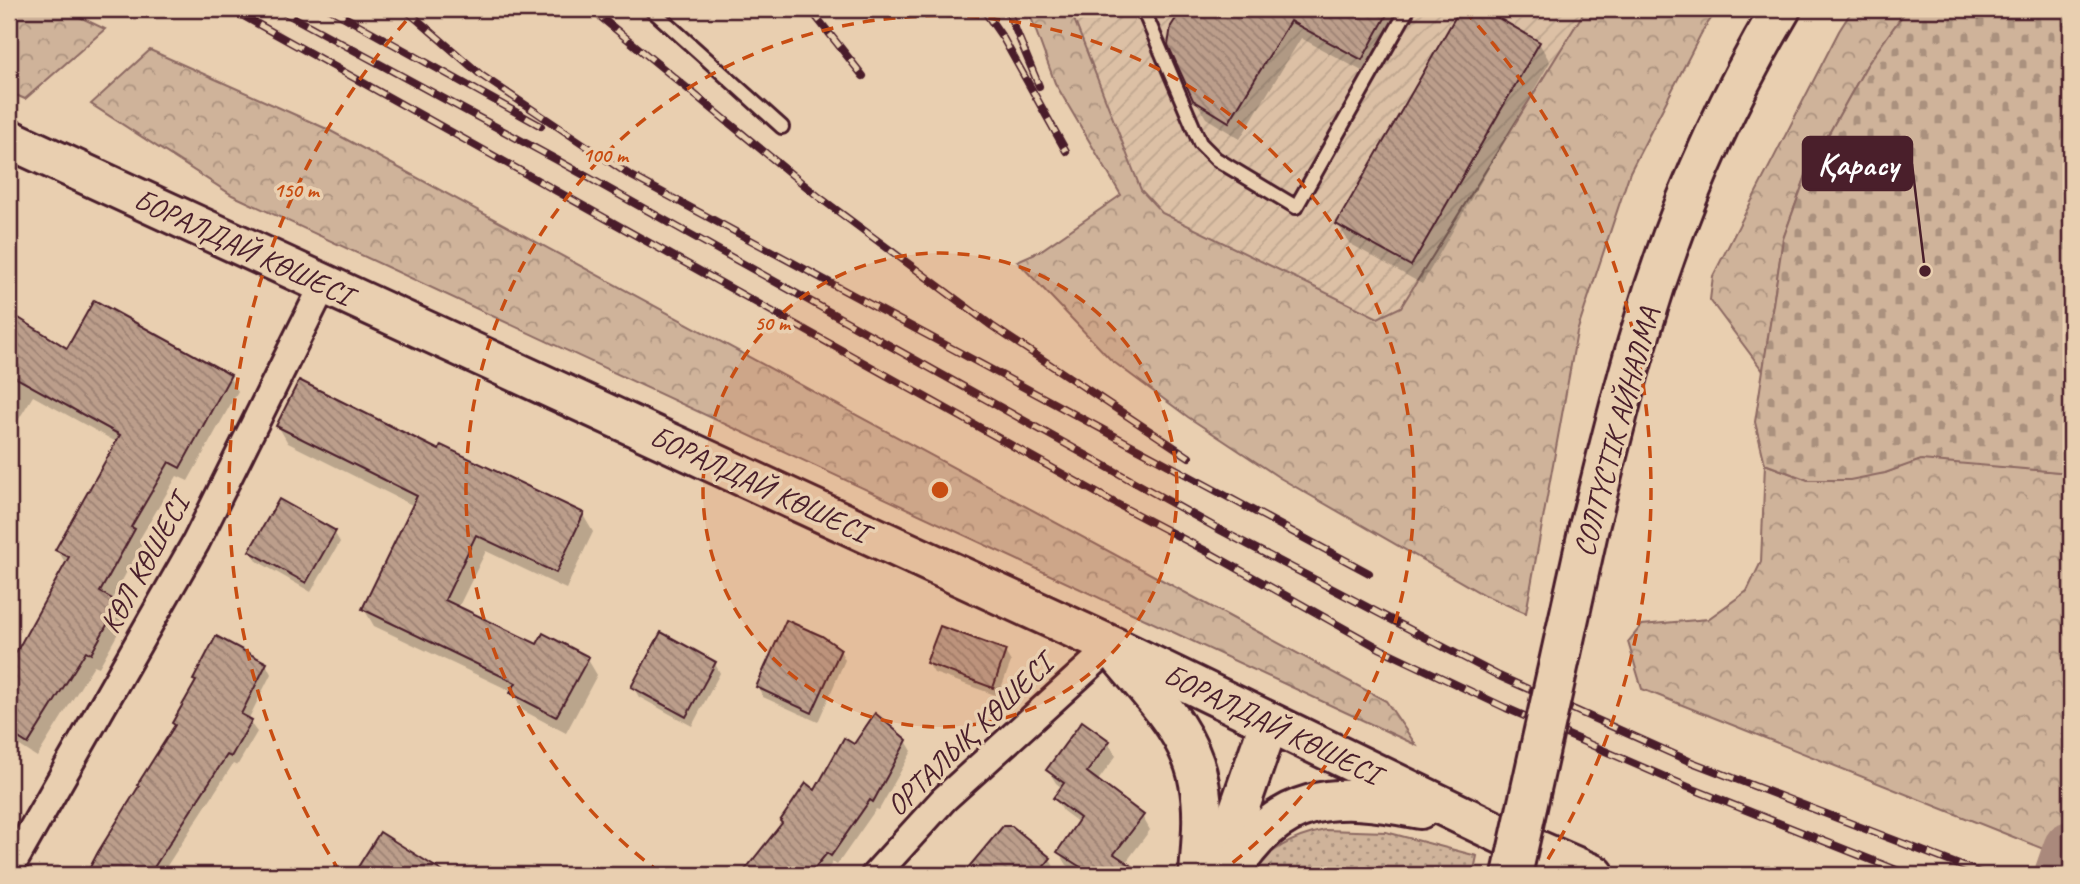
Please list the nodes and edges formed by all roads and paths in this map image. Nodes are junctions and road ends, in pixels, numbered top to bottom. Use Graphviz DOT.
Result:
graph roads {
  1 [pos="651,9"];
  2 [pos="1143,9"];
  3 [pos="1408,9"];
  4 [pos="1781,9"];
  5 [pos="782,127"];
  6 [pos="9,139"];
  7 [pos="324,284"];
  8 [pos="1112,646"];
  9 [pos="1269,723"];
  10 [pos="1517,853"];
  11 [pos="9,870"];
  12 [pos="876,875"];
  13 [pos="1199,875"];
  14 [pos="1216,875"];
  15 [pos="1229,875"];
  16 [pos="1572,875"];
  17 [pos="1595,875"];
  1 -- 5 [label="lane"];
  2 -- 3 [label="lane"];
  4 -- 10 [label="main road, СОЛТҮСТІК АЙНАЛМА, bridge"];
  6 -- 7 [label="main road, БОРАЛДАЙ КӨШЕСІ"];
  7 -- 8 [label="main road, БОРАЛДАЙ КӨШЕСІ"];
  7 -- 11 [label="street, КӨЛ КӨШЕСІ"];
  8 -- 9 [label="main road, БОРАЛДАЙ КӨШЕСІ"];
  8 -- 12 [label="street, ОРТАЛЫҚ КӨШЕСІ"];
  8 -- 13 [label="main road"];
  9 -- 10 [label="main road, БОРАЛДАЙ КӨШЕСІ"];
  9 -- 14 [label="main road"];
  10 -- 15 [label="main road"];
  10 -- 16 [label="main road"];
  10 -- 17 [label="main road, БОРАЛДАЙ КӨШЕСІ"];
}
